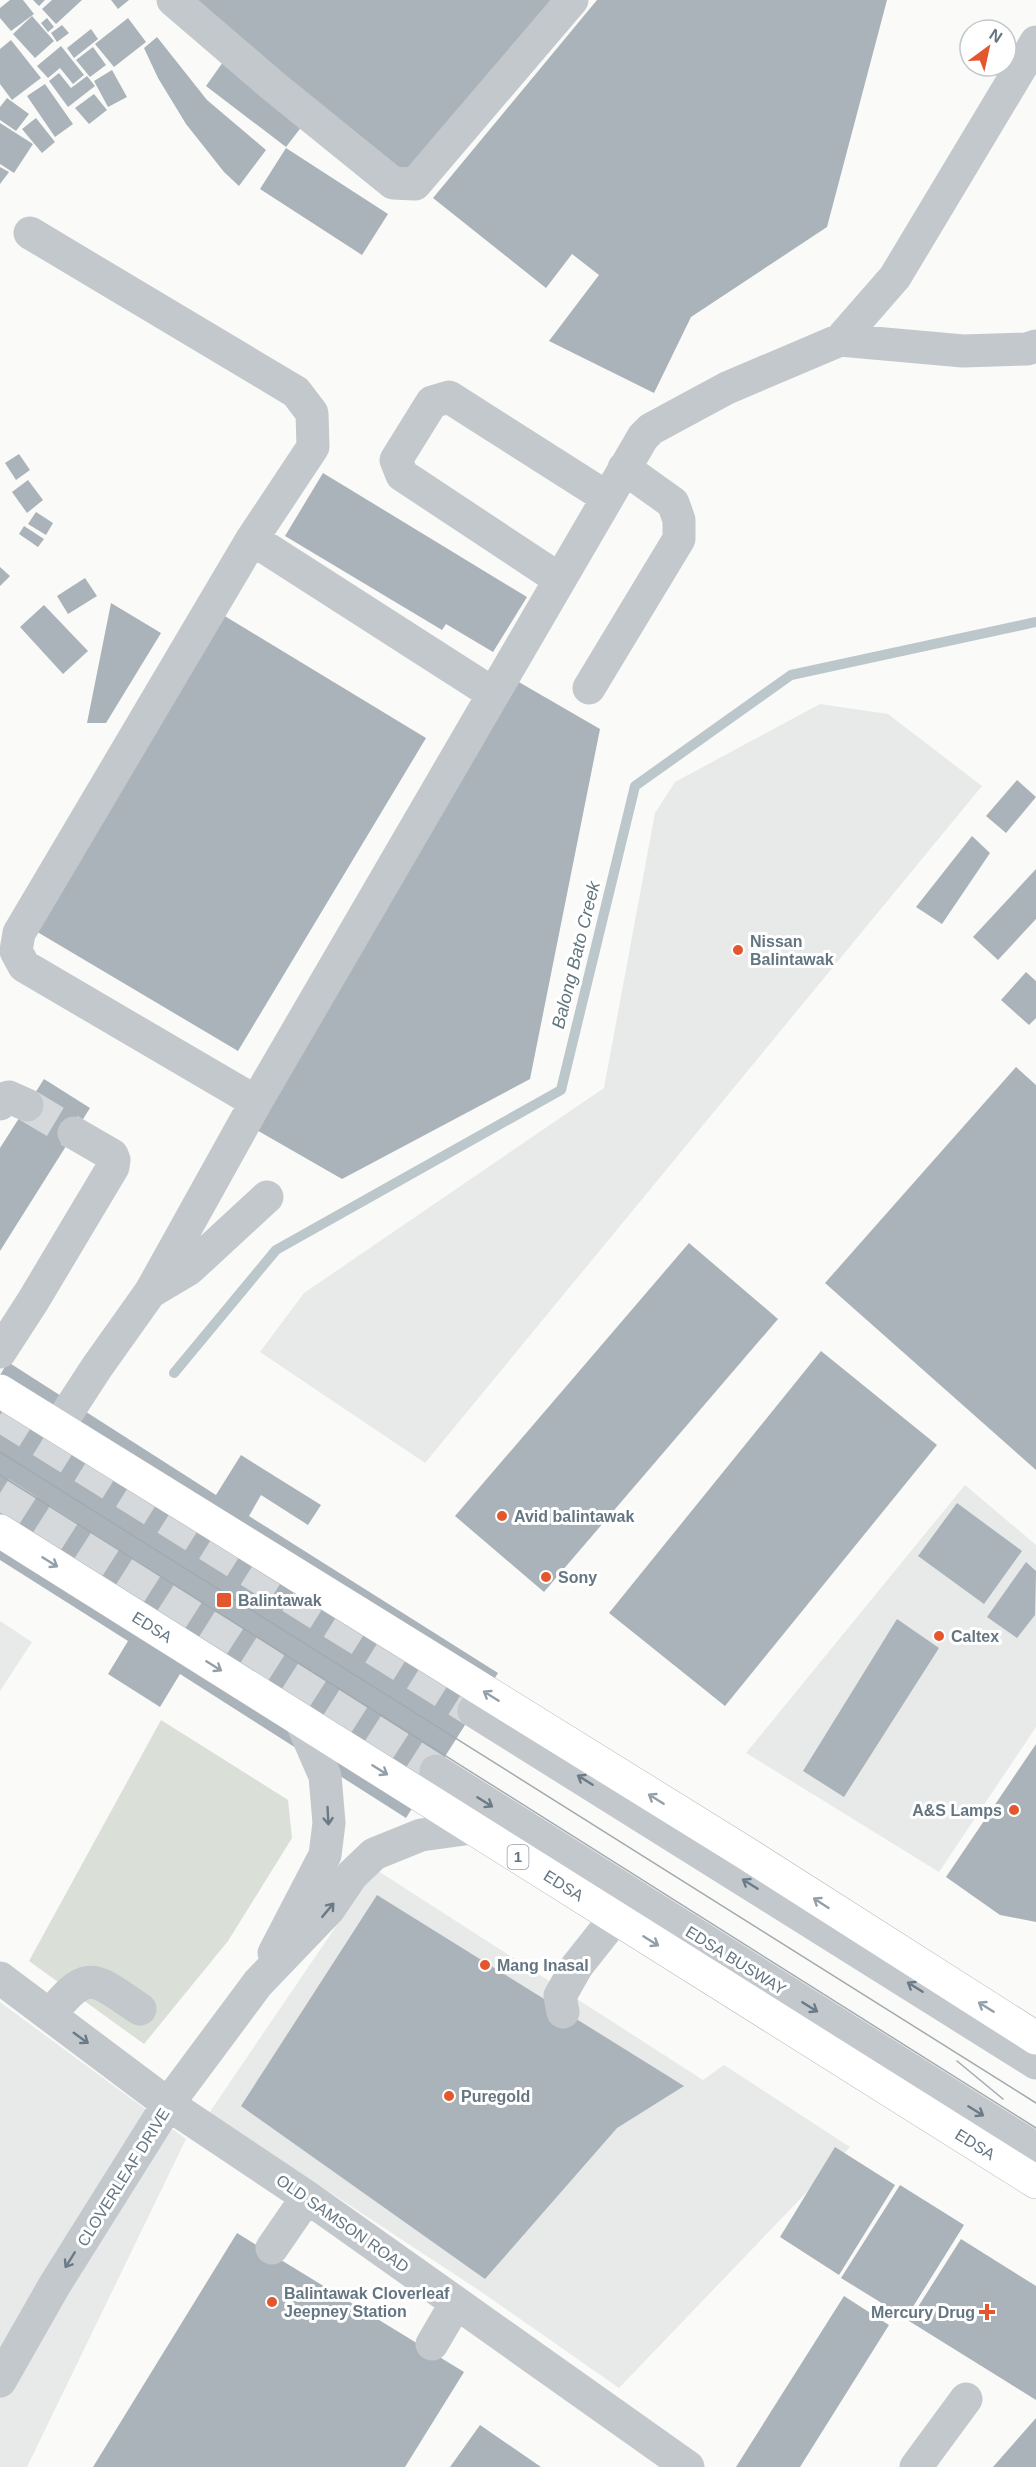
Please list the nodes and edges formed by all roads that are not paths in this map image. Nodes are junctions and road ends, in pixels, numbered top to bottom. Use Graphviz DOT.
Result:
graph roads {
  1 [pos="173,0"];
  2 [pos="572,0"];
  3 [pos="1036,42"];
  4 [pos="30,233"];
  5 [pos="840,340"];
  6 [pos="1036,346"];
  7 [pos="624,468"];
  8 [pos="606,497"];
  9 [pos="252,539"];
  10 [pos="559,579"];
  11 [pos="589,688"];
  12 [pos="492,693"];
  13 [pos="256,1102"];
  14 [pos="74,1133"];
  15 [pos="267,1197"];
  16 [pos="151,1292"];
  17 [pos="0,1352"];
  18 [pos="0,1391"];
  19 [pos="58,1427"];
  20 [pos="0,1531"];
  21 [pos="474,1711"];
  22 [pos="301,1721"];
  23 [pos="436,1771"];
  24 [pos="472,1828"];
  25 [pos="615,1918"];
  26 [pos="0,1978"];
  27 [pos="258,1983"];
  28 [pos="140,2009"];
  29 [pos="563,2012"];
  30 [pos="50,2015"];
  31 [pos="1036,2038"];
  32 [pos="1036,2063"];
  33 [pos="168,2104"];
  34 [pos="1036,2149"];
  35 [pos="1036,2182"];
  36 [pos="308,2197"];
  37 [pos="272,2248"];
  38 [pos="456,2303"];
  39 [pos="432,2344"];
  40 [pos="0,2381"];
  41 [pos="966,2399"];
  42 [pos="687,2467"];
  43 [pos="916,2467"];
  1 -- 2 [label="street"];
  3 -- 5 [label="street"];
  4 -- 9 [label="street"];
  5 -- 6 [label="street"];
  5 -- 7 [label="street"];
  7 -- 8 [label="street"];
  7 -- 11 [label="street"];
  8 -- 10 [label="street"];
  8 -- 10 [label="street"];
  9 -- 12 [label="street"];
  9 -- 13 [label="street"];
  10 -- 12 [label="street"];
  12 -- 13 [label="street"];
  13 -- 16 [label="street"];
  14 -- 17 [label="street"];
  15 -- 16 [label="street"];
  16 -- 19 [label="street"];
  18 -- 19 [label="highway"];
  31 -- 19 [label="highway, one-way"];
  20 -- 22 [label="highway, EDSA / 1, one-way"];
  32 -- 21 [label="street, one-way"];
  22 -- 24 [label="highway, EDSA / 1, one-way"];
  22 -- 27 [label="street, CLOVERLEAF DRIVE, one-way"];
  23 -- 34 [label="street, EDSA BUSWAY, one-way"];
  24 -- 25 [label="highway, EDSA / 1"];
  27 -- 24 [label="street, CLOVERLEAF DRIVE, one-way"];
  25 -- 29 [label="street"];
  25 -- 35 [label="highway, EDSA / 1, one-way"];
  26 -- 30 [label="street, OLD SAMSON ROAD"];
  27 -- 33 [label="street, CLOVERLEAF DRIVE"];
  28 -- 30 [label="street"];
  30 -- 33 [label="street, OLD SAMSON ROAD, one-way"];
  33 -- 36 [label="street, OLD SAMSON ROAD"];
  33 -- 40 [label="street, CLOVERLEAF DRIVE, one-way"];
  36 -- 37 [label="street"];
  36 -- 38 [label="street, OLD SAMSON ROAD"];
  38 -- 39 [label="street"];
  38 -- 42 [label="street, OLD SAMSON ROAD"];
  41 -- 43 [label="street"];
}
